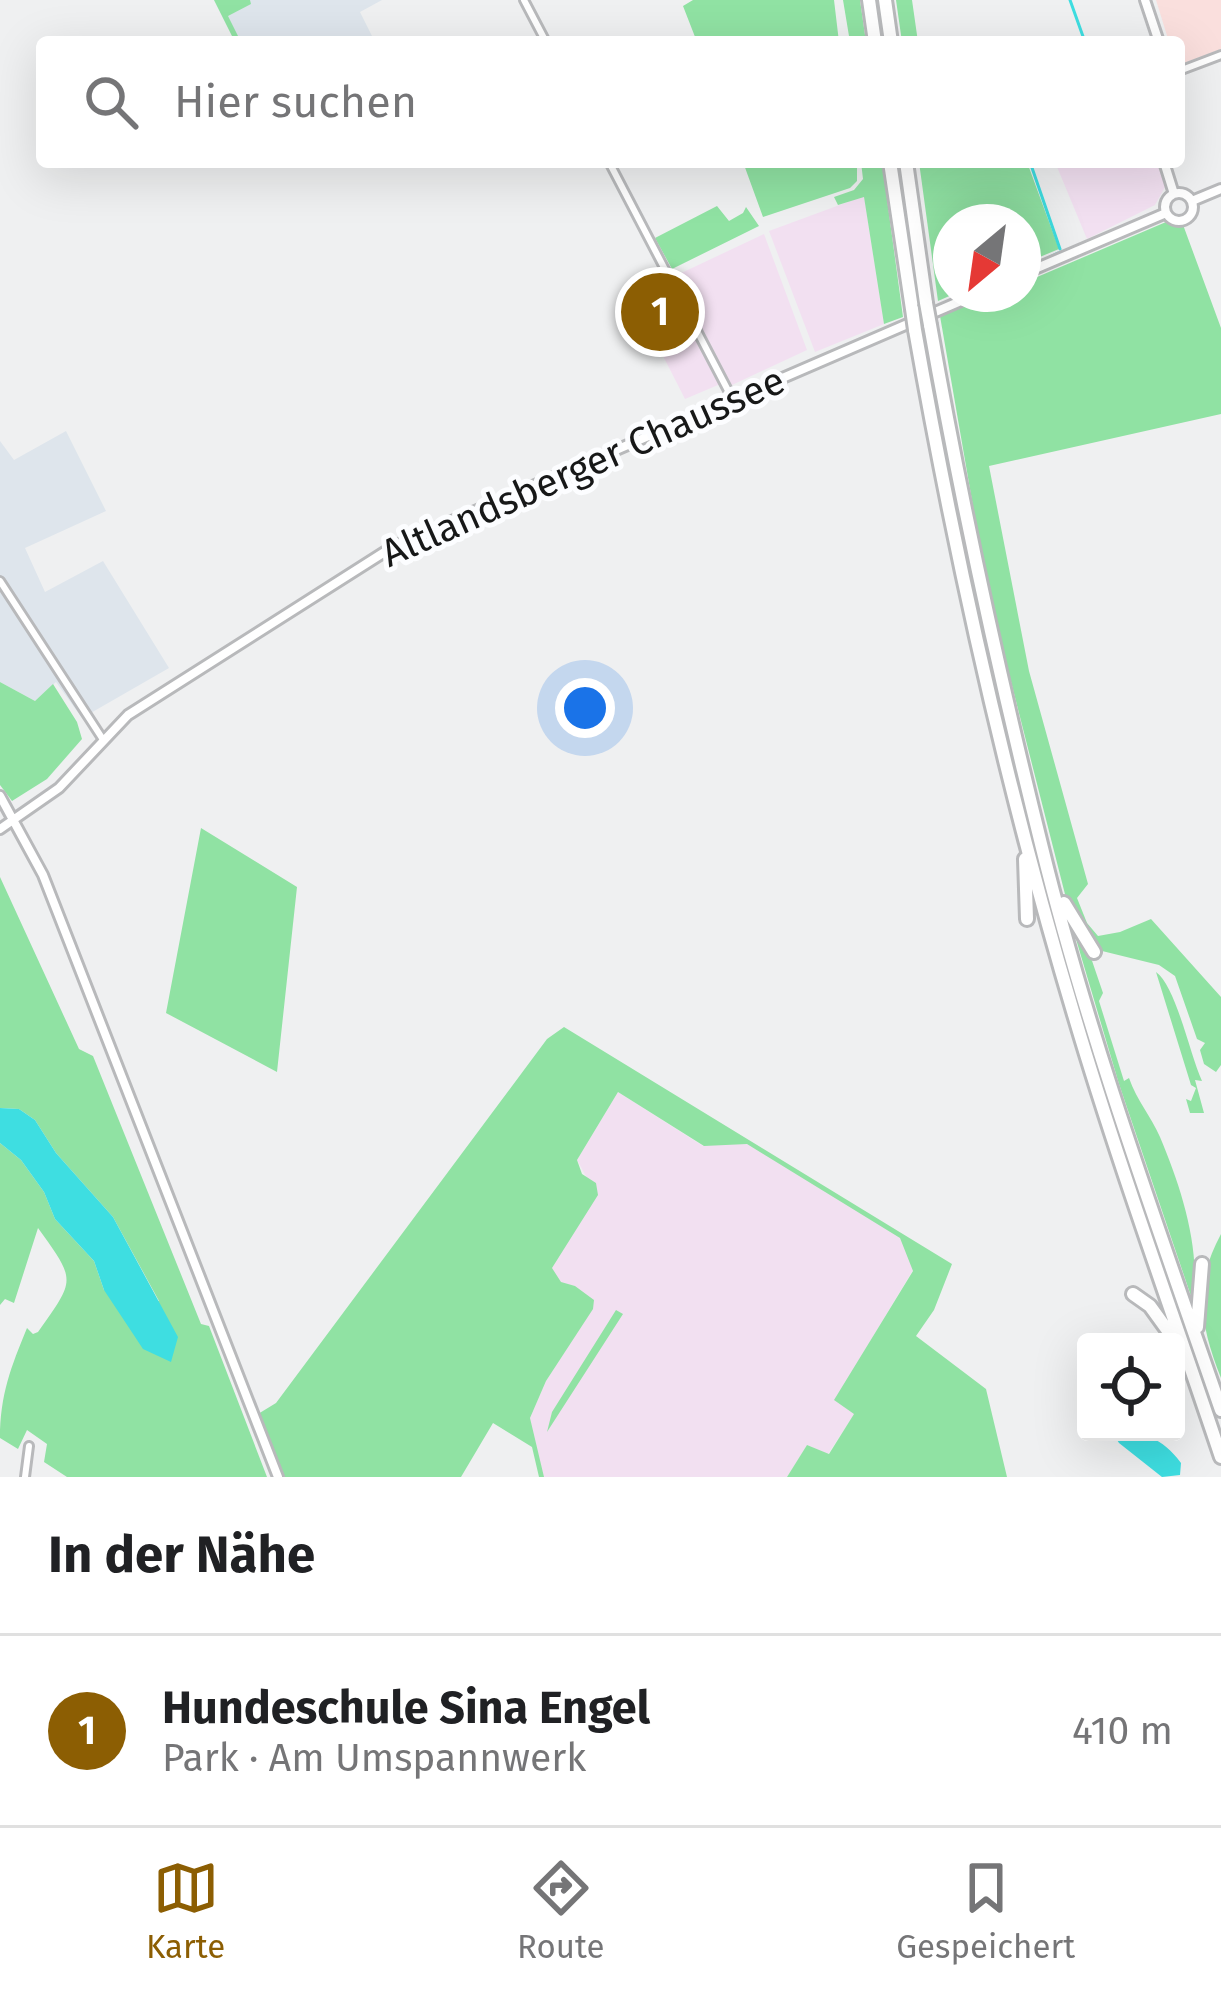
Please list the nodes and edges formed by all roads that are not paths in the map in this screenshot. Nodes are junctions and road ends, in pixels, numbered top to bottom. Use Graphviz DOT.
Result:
graph roads {
  1 [pos="524,0"];
  2 [pos="869,0"];
  3 [pos="885,0"];
  4 [pos="1145,0"];
  5 [pos="543,36"];
  6 [pos="874,36"];
  7 [pos="890,36"];
  8 [pos="1157,36"];
  9 [pos="1221,55"];
  10 [pos="1185,69"];
  11 [pos="612,168"];
  12 [pos="891,168"];
  13 [pos="907,168"];
  14 [pos="1166,168"];
  15 [pos="1221,188"];
  16 [pos="1174,194"];
  17 [pos="1192,201"];
  18 [pos="1166,213"];
  19 [pos="1041,266"];
  20 [pos="932,307"];
  21 [pos="733,400"];
  22 [pos="0,581"];
  23 [pos="102,738"];
  24 [pos="0,796"];
  25 [pos="14,820"];
  26 [pos="0,829"];
  27 [pos="1023,834"];
  28 [pos="1048,870"];
  29 [pos="1027,919"];
  30 [pos="1094,952"];
  31 [pos="1202,1264"];
  32 [pos="1133,1294"];
  33 [pos="1170,1333"];
  34 [pos="1197,1340"];
  35 [pos="1185,1360"];
  36 [pos="1196,1382"];
  37 [pos="1221,1410"];
  38 [pos="29,1446"];
  39 [pos="1221,1457"];
  40 [pos="25,1477"];
  41 [pos="278,1477"];
  1 -- 5 [label="street"];
  2 -- 6 [label="highway"];
  3 -- 7 [label="highway"];
  4 -- 8 [label="street"];
  9 -- 10 [label="street"];
  11 -- 21 [label="street"];
  12 -- 27 [label="highway, bridge"];
  13 -- 20 [label="highway"];
  14 -- 16 [label="street"];
  15 -- 17 [label="street"];
  16 -- 17 [label="street"];
  16 -- 18 [label="street"];
  17 -- 18 [label="street"];
  18 -- 19 [label="street"];
  20 -- 21 [label="street, Altlandsberger Chaussee"];
  20 -- 28 [label="highway, bridge"];
  21 -- 23 [label="street, Altlandsberger Chaussee"];
  22 -- 23 [label="street"];
  23 -- 25 [label="street, Altlandsberger Chaussee"];
  24 -- 25 [label="street"];
  25 -- 26 [label="street, Altlandsberger Chaussee"];
  25 -- 41 [label="street"];
  27 -- 29 [label="highway"];
  27 -- 36 [label="highway"];
  28 -- 30 [label="highway"];
  28 -- 34 [label="highway"];
  31 -- 34 [label="highway"];
  32 -- 33 [label="highway"];
  34 -- 37 [label="highway"];
  35 -- 36 [label="highway"];
  36 -- 39 [label="highway"];
  38 -- 40 [label="street"];
}
